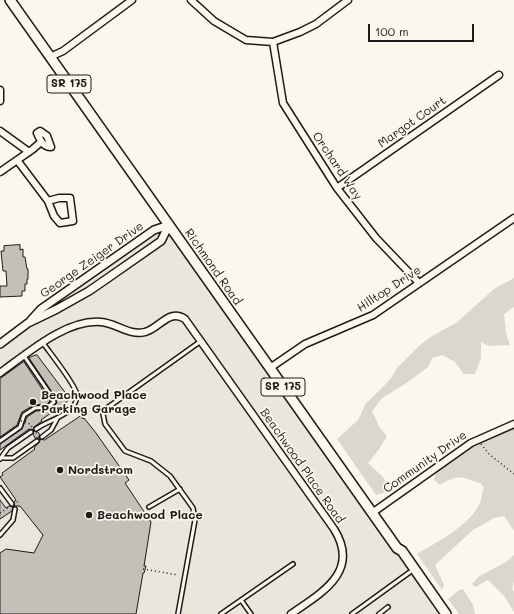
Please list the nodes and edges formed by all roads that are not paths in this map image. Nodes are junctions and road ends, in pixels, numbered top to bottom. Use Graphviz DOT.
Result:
graph roads {
  1 [pos="10,0"];
  2 [pos="132,0"];
  3 [pos="191,0"];
  4 [pos="348,0"];
  5 [pos="273,42"];
  6 [pos="50,57"];
  7 [pos="499,75"];
  8 [pos="0,90"];
  9 [pos="0,101"];
  10 [pos="0,131"];
  11 [pos="41,142"];
  12 [pos="28,152"];
  13 [pos="17,160"];
  14 [pos="0,172"];
  15 [pos="337,188"];
  16 [pos="48,201"];
  17 [pos="514,218"];
  18 [pos="169,225"];
  19 [pos="419,283"];
  20 [pos="28,323"];
  21 [pos="201,341"];
  22 [pos="43,343"];
  23 [pos="0,344"];
  24 [pos="24,356"];
  25 [pos="270,368"];
  26 [pos="0,373"];
  27 [pos="57,419"];
  28 [pos="514,424"];
  29 [pos="36,429"];
  30 [pos="31,432"];
  31 [pos="42,439"];
  32 [pos="0,441"];
  33 [pos="37,441"];
  34 [pos="0,459"];
  35 [pos="0,488"];
  36 [pos="180,489"];
  37 [pos="12,504"];
  38 [pos="149,507"];
  39 [pos="15,509"];
  40 [pos="372,512"];
  41 [pos="0,535"];
  42 [pos="397,548"];
  43 [pos="293,564"];
  44 [pos="410,572"];
  45 [pos="241,600"];
  46 [pos="388,607"];
  47 [pos="227,610"];
  48 [pos="178,614"];
  49 [pos="221,614"];
  50 [pos="230,614"];
  51 [pos="251,614"];
  52 [pos="291,614"];
  53 [pos="352,614"];
  54 [pos="379,614"];
  55 [pos="440,614"];
  56 [pos="446,614"];
  1 -- 6 [label="main road, Richmond Road / SR 175"];
  2 -- 6 [label="street"];
  3 -- 5 [label="street"];
  4 -- 5 [label="street"];
  5 -- 15 [label="street, Orchard Way"];
  6 -- 18 [label="main road, Richmond Road / SR 175"];
  7 -- 15 [label="street, Margot Court"];
  8 -- 9 [label="street"];
  10 -- 12 [label="street"];
  11 -- 12 [label="street"];
  12 -- 13 [label="street"];
  13 -- 14 [label="street"];
  13 -- 16 [label="street"];
  15 -- 19 [label="street, Orchard Way"];
  16 -- 16 [label="street"];
  17 -- 19 [label="street, Hilltop Drive"];
  18 -- 20 [label="street, George Zeiger Drive"];
  18 -- 20 [label="street, George Zeiger Drive"];
  18 -- 25 [label="main road, Richmond Road / SR 175"];
  19 -- 25 [label="street, Hilltop Drive"];
  20 -- 23 [label="street, George Zeiger Drive"];
  21 -- 22 [label="street, Beachwood Place Road"];
  21 -- 36 [label="lane"];
  21 -- 52 [label="street, Beachwood Place Road"];
  22 -- 24 [label="street, Beachwood Place Road"];
  22 -- 27 [label="lane"];
  24 -- 26 [label="street, Beachwood Place Road"];
  24 -- 32 [label="lane"];
  25 -- 40 [label="main road, Richmond Road / SR 175"];
  27 -- 29 [label="lane"];
  27 -- 31 [label="lane"];
  28 -- 40 [label="street, Community Drive"];
  30 -- 34 [label="lane"];
  33 -- 34 [label="lane"];
  35 -- 37 [label="lane"];
  36 -- 38 [label="lane"];
  36 -- 48 [label="lane"];
  39 -- 41 [label="lane"];
  40 -- 42 [label="main road, Richmond Road / SR 175"];
  42 -- 44 [label="main road, Richmond Road / SR 175"];
  42 -- 56 [label="main road, Richmond Road / SR 175"];
  43 -- 45 [label="lane"];
  44 -- 53 [label="lane"];
  44 -- 55 [label="main road, Richmond Road / SR 175"];
  45 -- 47 [label="lane"];
  45 -- 51 [label="lane"];
  46 -- 54 [label="lane"];
  47 -- 49 [label="lane"];
  47 -- 50 [label="lane"];
}
